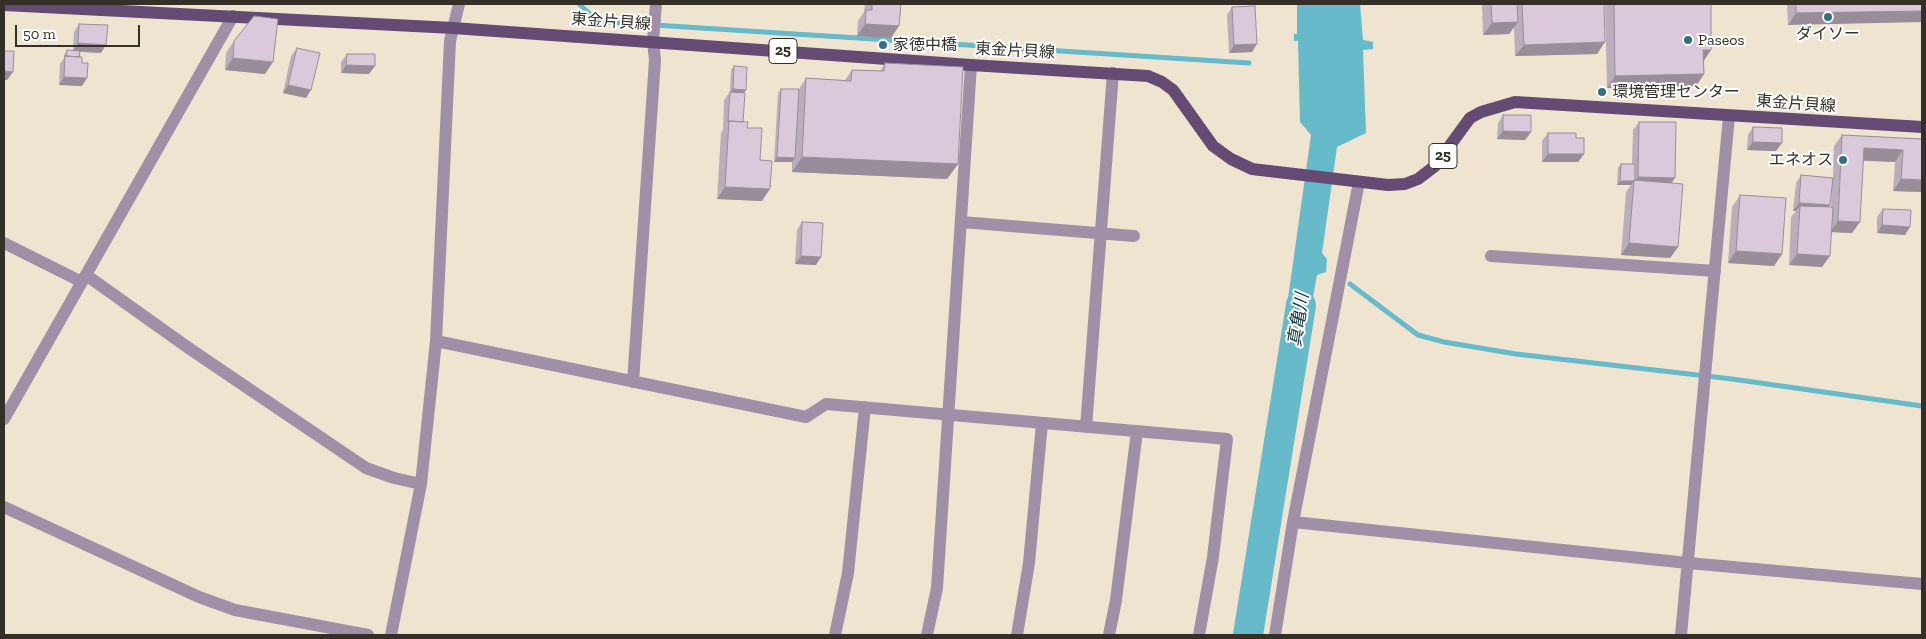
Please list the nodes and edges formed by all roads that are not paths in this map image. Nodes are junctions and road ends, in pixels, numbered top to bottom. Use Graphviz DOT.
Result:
graph roads {
  1 [pos="459,4"];
  2 [pos="656,4"];
  3 [pos="4,5"];
  4 [pos="233,16"];
  5 [pos="453,28"];
  6 [pos="654,30"];
  7 [pos="971,65"];
  8 [pos="1114,73"];
  9 [pos="1729,116"];
  10 [pos="1922,127"];
  11 [pos="1359,182"];
  12 [pos="961,222"];
  13 [pos="1101,233"];
  14 [pos="1134,236"];
  15 [pos="4,243"];
  16 [pos="1491,256"];
  17 [pos="1715,271"];
  18 [pos="84,278"];
  19 [pos="436,341"];
  20 [pos="633,382"];
  21 [pos="865,407"];
  22 [pos="948,415"];
  23 [pos="4,419"];
  24 [pos="1042,423"];
  25 [pos="1086,426"];
  26 [pos="1137,431"];
  27 [pos="421,484"];
  28 [pos="4,507"];
  29 [pos="1293,522"];
  30 [pos="1688,563"];
  31 [pos="1922,584"];
  32 [pos="368,635"];
  33 [pos="391,635"];
  34 [pos="835,635"];
  35 [pos="927,635"];
  36 [pos="1017,635"];
  37 [pos="1109,635"];
  38 [pos="1199,635"];
  39 [pos="1274,635"];
  40 [pos="1681,635"];
  1 -- 5 [label="street"];
  2 -- 6 [label="street"];
  3 -- 4 [label="main road, 東金片貝線 / 25"];
  4 -- 5 [label="main road, 東金片貝線 / 25"];
  4 -- 18 [label="street"];
  5 -- 6 [label="main road, 東金片貝線 / 25"];
  5 -- 19 [label="street"];
  6 -- 7 [label="main road, 東金片貝線 / 25"];
  6 -- 20 [label="street"];
  7 -- 8 [label="main road, 東金片貝線 / 25"];
  7 -- 12 [label="street"];
  8 -- 11 [label="main road, 東金片貝線 / 25"];
  8 -- 13 [label="street"];
  9 -- 10 [label="main road, 東金片貝線 / 25"];
  9 -- 11 [label="main road, 東金片貝線 / 25"];
  9 -- 17 [label="street"];
  11 -- 29 [label="street"];
  12 -- 13 [label="street"];
  12 -- 22 [label="street"];
  13 -- 14 [label="street"];
  13 -- 25 [label="street"];
  15 -- 18 [label="street"];
  16 -- 17 [label="street"];
  17 -- 30 [label="street"];
  18 -- 23 [label="street"];
  18 -- 27 [label="street"];
  19 -- 20 [label="street"];
  19 -- 27 [label="street"];
  20 -- 21 [label="street"];
  21 -- 22 [label="street"];
  21 -- 34 [label="street"];
  22 -- 24 [label="street"];
  22 -- 35 [label="street"];
  24 -- 25 [label="street"];
  24 -- 36 [label="street"];
  25 -- 26 [label="street"];
  26 -- 37 [label="street"];
  26 -- 38 [label="street"];
  27 -- 33 [label="street"];
  28 -- 32 [label="street"];
  29 -- 30 [label="street"];
  29 -- 39 [label="street"];
  30 -- 31 [label="street"];
  30 -- 40 [label="street"];
}
